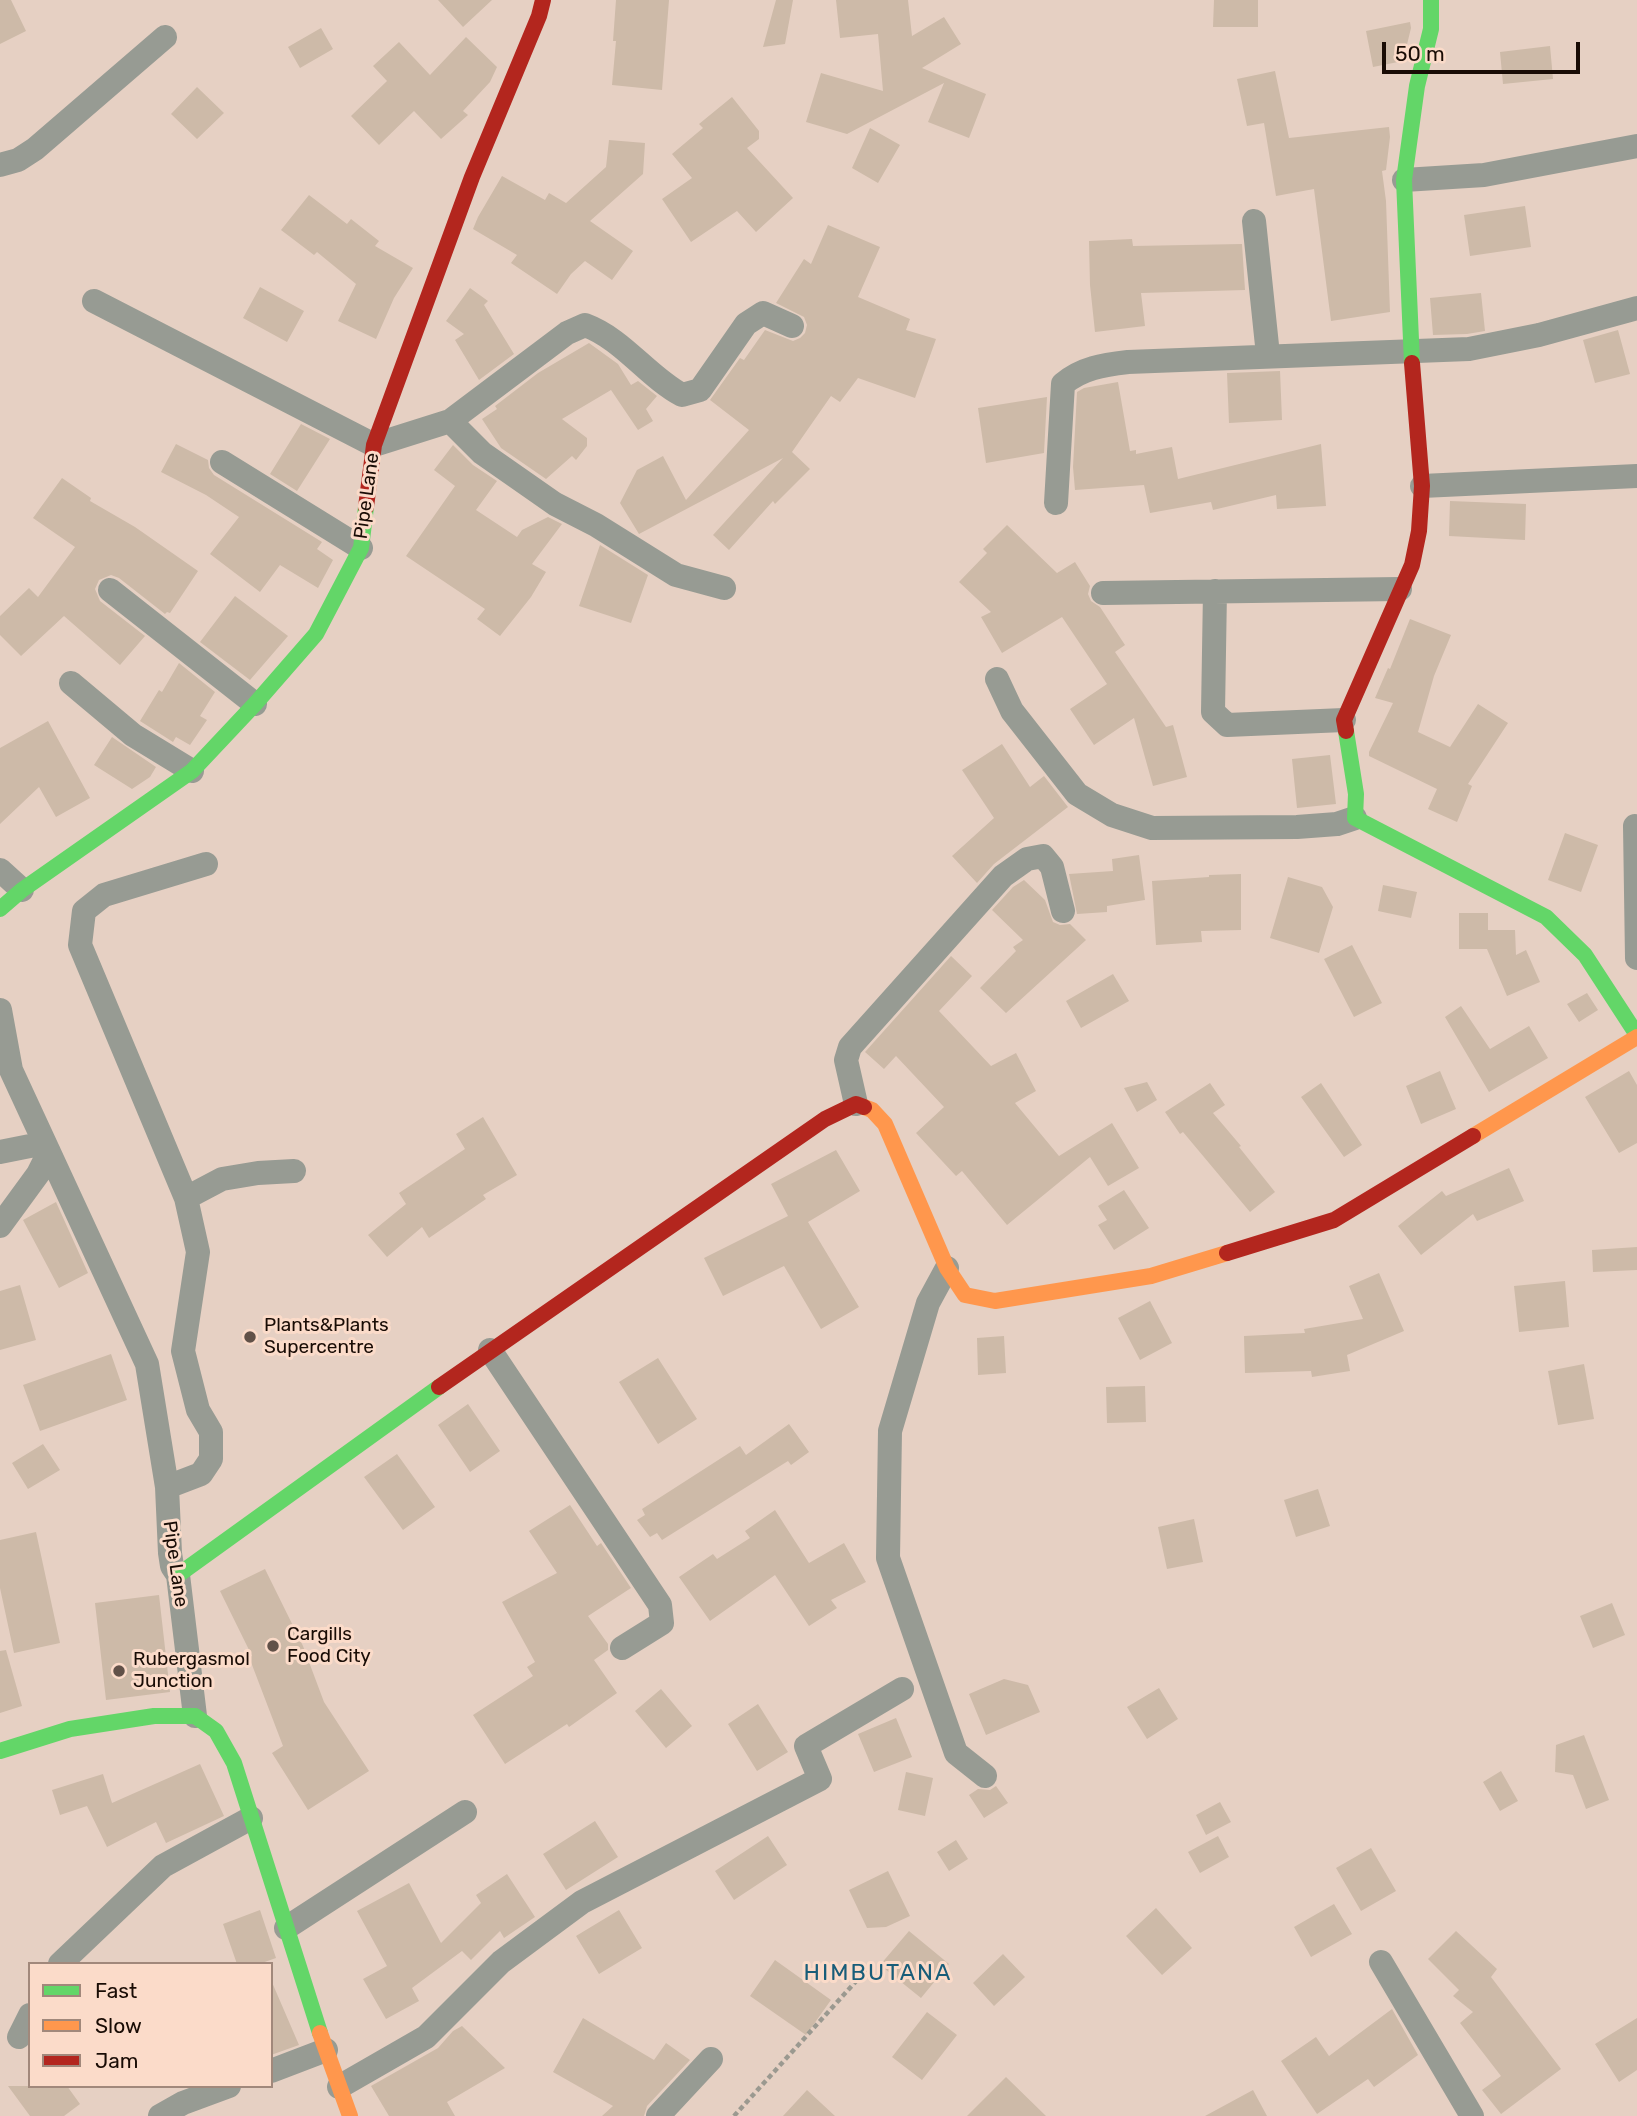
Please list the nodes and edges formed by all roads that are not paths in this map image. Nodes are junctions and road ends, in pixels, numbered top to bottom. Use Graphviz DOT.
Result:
graph roads {
  1 [pos="543,0"];
  2 [pos="1431,0"];
  3 [pos="165,37"];
  4 [pos="1637,146"];
  5 [pos="0,164"];
  6 [pos="1404,180"];
  7 [pos="1254,221"];
  8 [pos="94,301"];
  9 [pos="1637,308"];
  10 [pos="792,326"];
  11 [pos="1411,349"];
  12 [pos="1268,355"];
  13 [pos="450,421"];
  14 [pos="374,445"];
  15 [pos="222,462"];
  16 [pos="1637,476"];
  17 [pos="1422,486"];
  18 [pos="1056,503"];
  19 [pos="361,548"];
  20 [pos="724,588"];
  21 [pos="1400,589"];
  22 [pos="110,590"];
  23 [pos="1215,591"];
  24 [pos="1103,593"];
  25 [pos="997,679"];
  26 [pos="71,683"];
  27 [pos="255,704"];
  28 [pos="1344,720"];
  29 [pos="191,771"];
  30 [pos="1355,818"];
  31 [pos="1635,826"];
  32 [pos="206,864"];
  33 [pos="0,870"];
  34 [pos="22,890"];
  35 [pos="0,909"];
  36 [pos="1063,911"];
  37 [pos="1637,958"];
  38 [pos="0,1010"];
  39 [pos="1637,1036"];
  40 [pos="6,1071"];
  41 [pos="856,1104"];
  42 [pos="0,1152"];
  43 [pos="49,1152"];
  44 [pos="294,1171"];
  45 [pos="186,1198"];
  46 [pos="0,1226"];
  47 [pos="947,1268"];
  48 [pos="490,1350"];
  49 [pos="167,1487"];
  50 [pos="177,1575"];
  51 [pos="622,1648"];
  52 [pos="902,1689"];
  53 [pos="195,1716"];
  54 [pos="0,1751"];
  55 [pos="985,1776"];
  56 [pos="465,1812"];
  57 [pos="251,1818"];
  58 [pos="286,1928"];
  59 [pos="62,1962"];
  60 [pos="1381,1962"];
  61 [pos="326,2050"];
  62 [pos="711,2059"];
  63 [pos="273,2070"];
  64 [pos="340,2087"];
  65 [pos="224,2088"];
  66 [pos="160,2116"];
  67 [pos="350,2116"];
  68 [pos="658,2116"];
  69 [pos="1472,2116"];
  1 -- 14 [label="street, Pipe Lane"];
  2 -- 6 [label="street"];
  3 -- 5 [label="street"];
  4 -- 6 [label="street"];
  6 -- 11 [label="street"];
  7 -- 12 [label="street"];
  8 -- 14 [label="street"];
  9 -- 11 [label="street"];
  10 -- 13 [label="street"];
  11 -- 12 [label="street"];
  11 -- 17 [label="street"];
  12 -- 18 [label="street"];
  13 -- 14 [label="street"];
  13 -- 20 [label="street"];
  14 -- 19 [label="street, Pipe Lane"];
  15 -- 19 [label="street"];
  16 -- 17 [label="street"];
  17 -- 21 [label="street"];
  19 -- 27 [label="street, Pipe Lane"];
  21 -- 23 [label="street"];
  21 -- 28 [label="street"];
  22 -- 27 [label="street"];
  23 -- 24 [label="street"];
  23 -- 28 [label="street"];
  25 -- 30 [label="street"];
  26 -- 29 [label="street"];
  27 -- 29 [label="street, Pipe Lane"];
  28 -- 30 [label="street"];
  29 -- 34 [label="street, Pipe Lane"];
  30 -- 39 [label="street"];
  31 -- 37 [label="street"];
  32 -- 45 [label="street"];
  33 -- 34 [label="street"];
  34 -- 35 [label="street, Pipe Lane"];
  36 -- 41 [label="street"];
  38 -- 40 [label="street, Pipe Lane"];
  39 -- 47 [label="street"];
  40 -- 43 [label="street, Pipe Lane"];
  41 -- 47 [label="street"];
  41 -- 48 [label="street"];
  42 -- 43 [label="street"];
  43 -- 46 [label="street"];
  43 -- 49 [label="street, Pipe Lane"];
  44 -- 45 [label="street"];
  45 -- 49 [label="street"];
  47 -- 55 [label="street"];
  48 -- 50 [label="street"];
  48 -- 51 [label="street"];
  49 -- 50 [label="street, Pipe Lane"];
  50 -- 53 [label="street, Pipe Lane"];
  52 -- 64 [label="street"];
  53 -- 54 [label="street"];
  53 -- 57 [label="street"];
  56 -- 58 [label="street"];
  57 -- 58 [label="street"];
  57 -- 59 [label="street"];
  58 -- 61 [label="street"];
  60 -- 69 [label="street"];
  61 -- 63 [label="street"];
  61 -- 64 [label="street"];
  62 -- 68 [label="street"];
  64 -- 67 [label="street"];
  65 -- 66 [label="street"];
}
